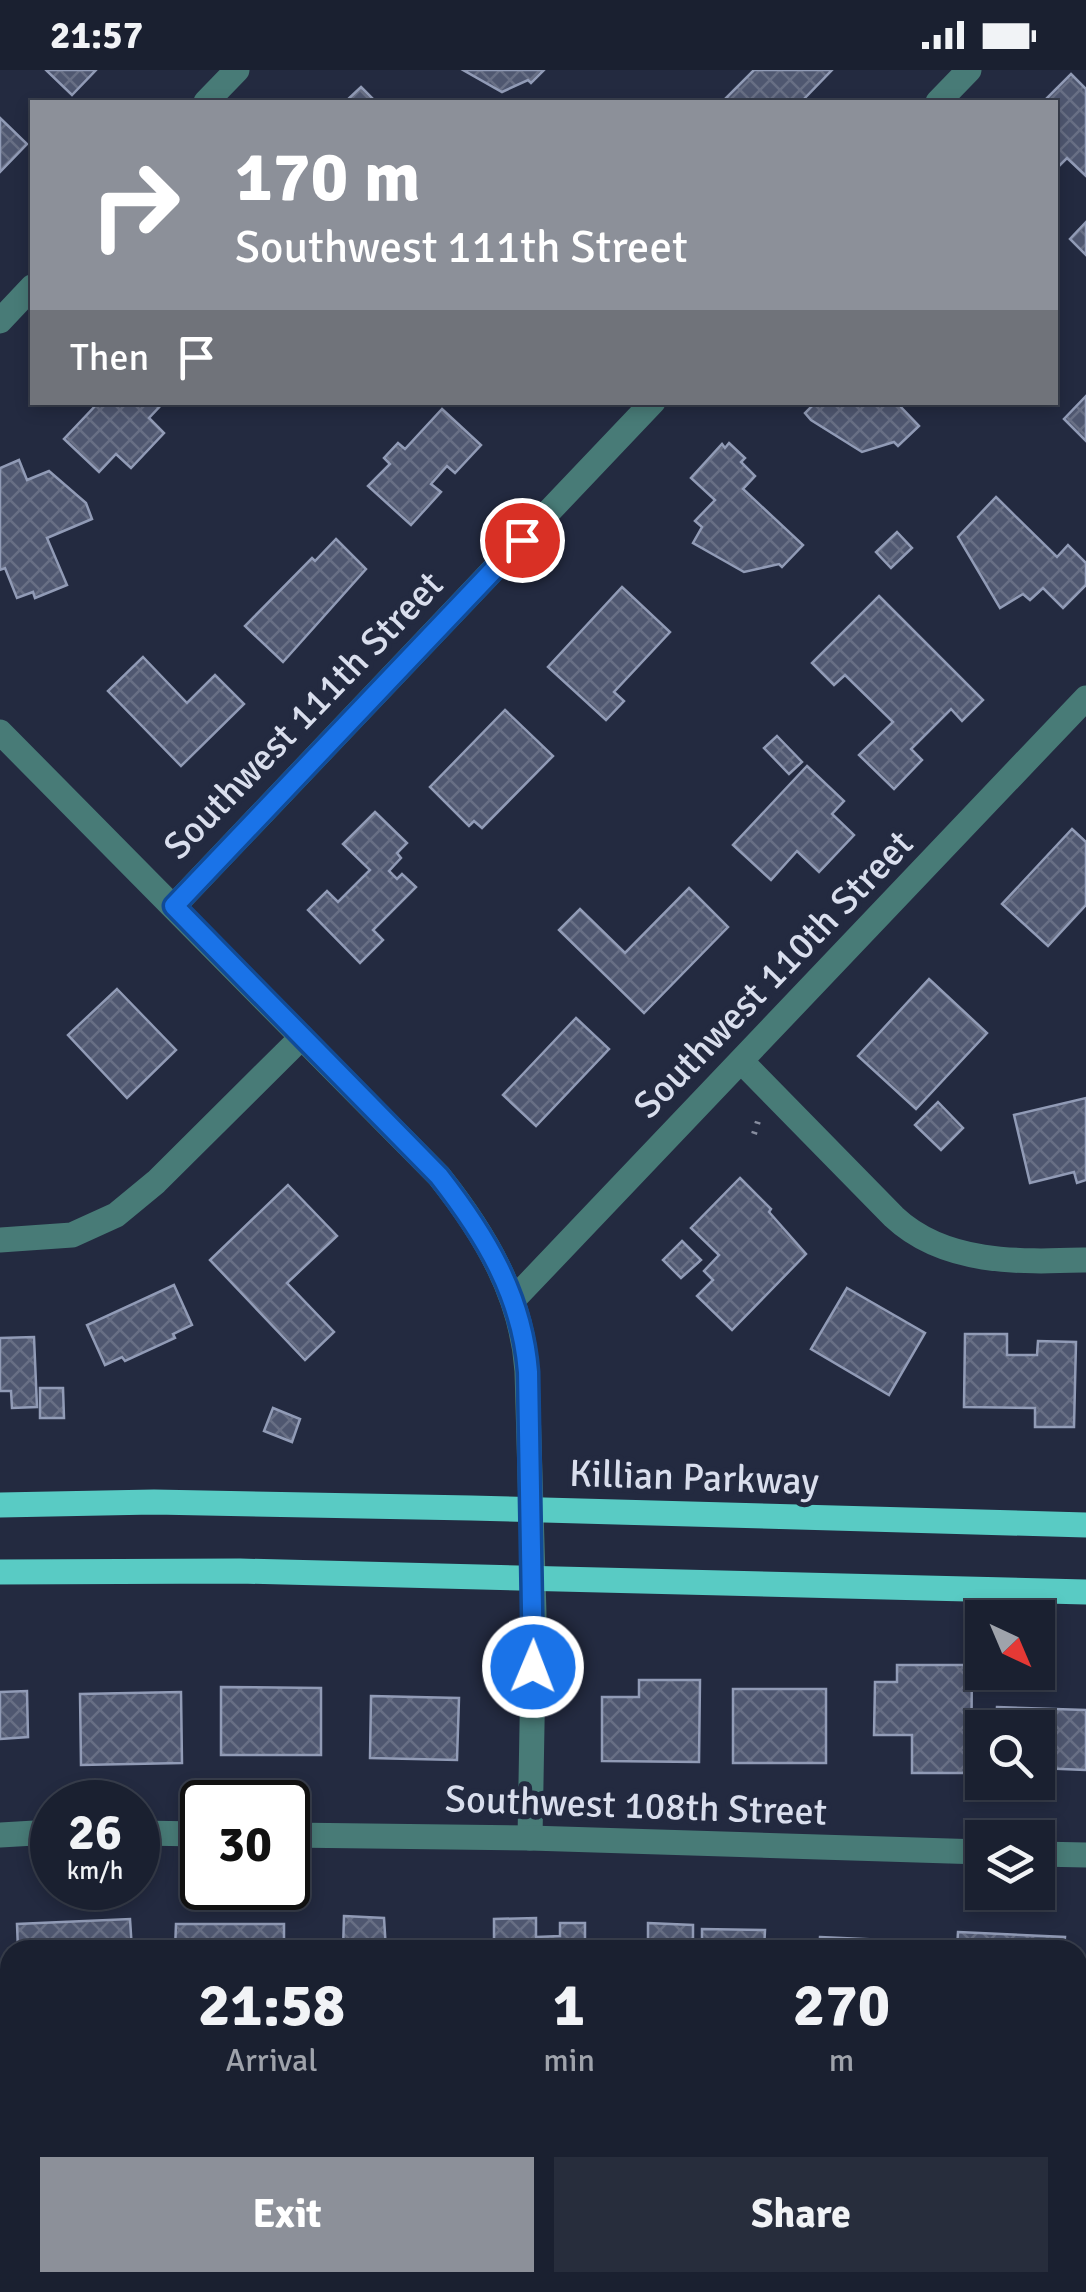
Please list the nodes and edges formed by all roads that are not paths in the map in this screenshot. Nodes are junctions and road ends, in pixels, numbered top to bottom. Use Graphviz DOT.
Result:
graph roads {
  1 [pos="237,70"];
  2 [pos="969,70"];
  3 [pos="208,100"];
  4 [pos="940,100"];
  5 [pos="30,288"];
  6 [pos="0,321"];
  7 [pos="650,405"];
  8 [pos="1086,698"];
  9 [pos="0,732"];
  10 [pos="174,906"];
  11 [pos="302,1037"];
  12 [pos="742,1062"];
  13 [pos="0,1240"];
  14 [pos="1074,1260"];
  15 [pos="514,1300"];
  16 [pos="0,1505"];
  17 [pos="531,1509"];
  18 [pos="1086,1525"];
  19 [pos="0,1572"];
  20 [pos="533,1578"];
  21 [pos="1086,1592"];
  22 [pos="30,1833"];
  23 [pos="0,1835"];
  24 [pos="310,1835"];
  25 [pos="530,1838"];
  26 [pos="965,1851"];
  27 [pos="1055,1855"];
  28 [pos="1086,1856"];
  1 -- 3 [label="street"];
  2 -- 4 [label="street"];
  5 -- 6 [label="street"];
  7 -- 10 [label="street, Southwest 111th Street"];
  8 -- 12 [label="street, Southwest 110th Street"];
  9 -- 10 [label="street"];
  10 -- 11 [label="street"];
  11 -- 13 [label="street"];
  11 -- 15 [label="street"];
  12 -- 14 [label="street"];
  12 -- 15 [label="street, Southwest 110th Street"];
  15 -- 17 [label="street"];
  16 -- 17 [label="main road, Killian Parkway"];
  17 -- 18 [label="main road, Killian Parkway"];
  17 -- 20 [label="street"];
  19 -- 20 [label="main road"];
  20 -- 21 [label="main road"];
  20 -- 25 [label="street"];
  22 -- 23 [label="street"];
  24 -- 25 [label="street, Southwest 108th Street"];
  25 -- 26 [label="street, Southwest 108th Street"];
  27 -- 28 [label="street"];
}
